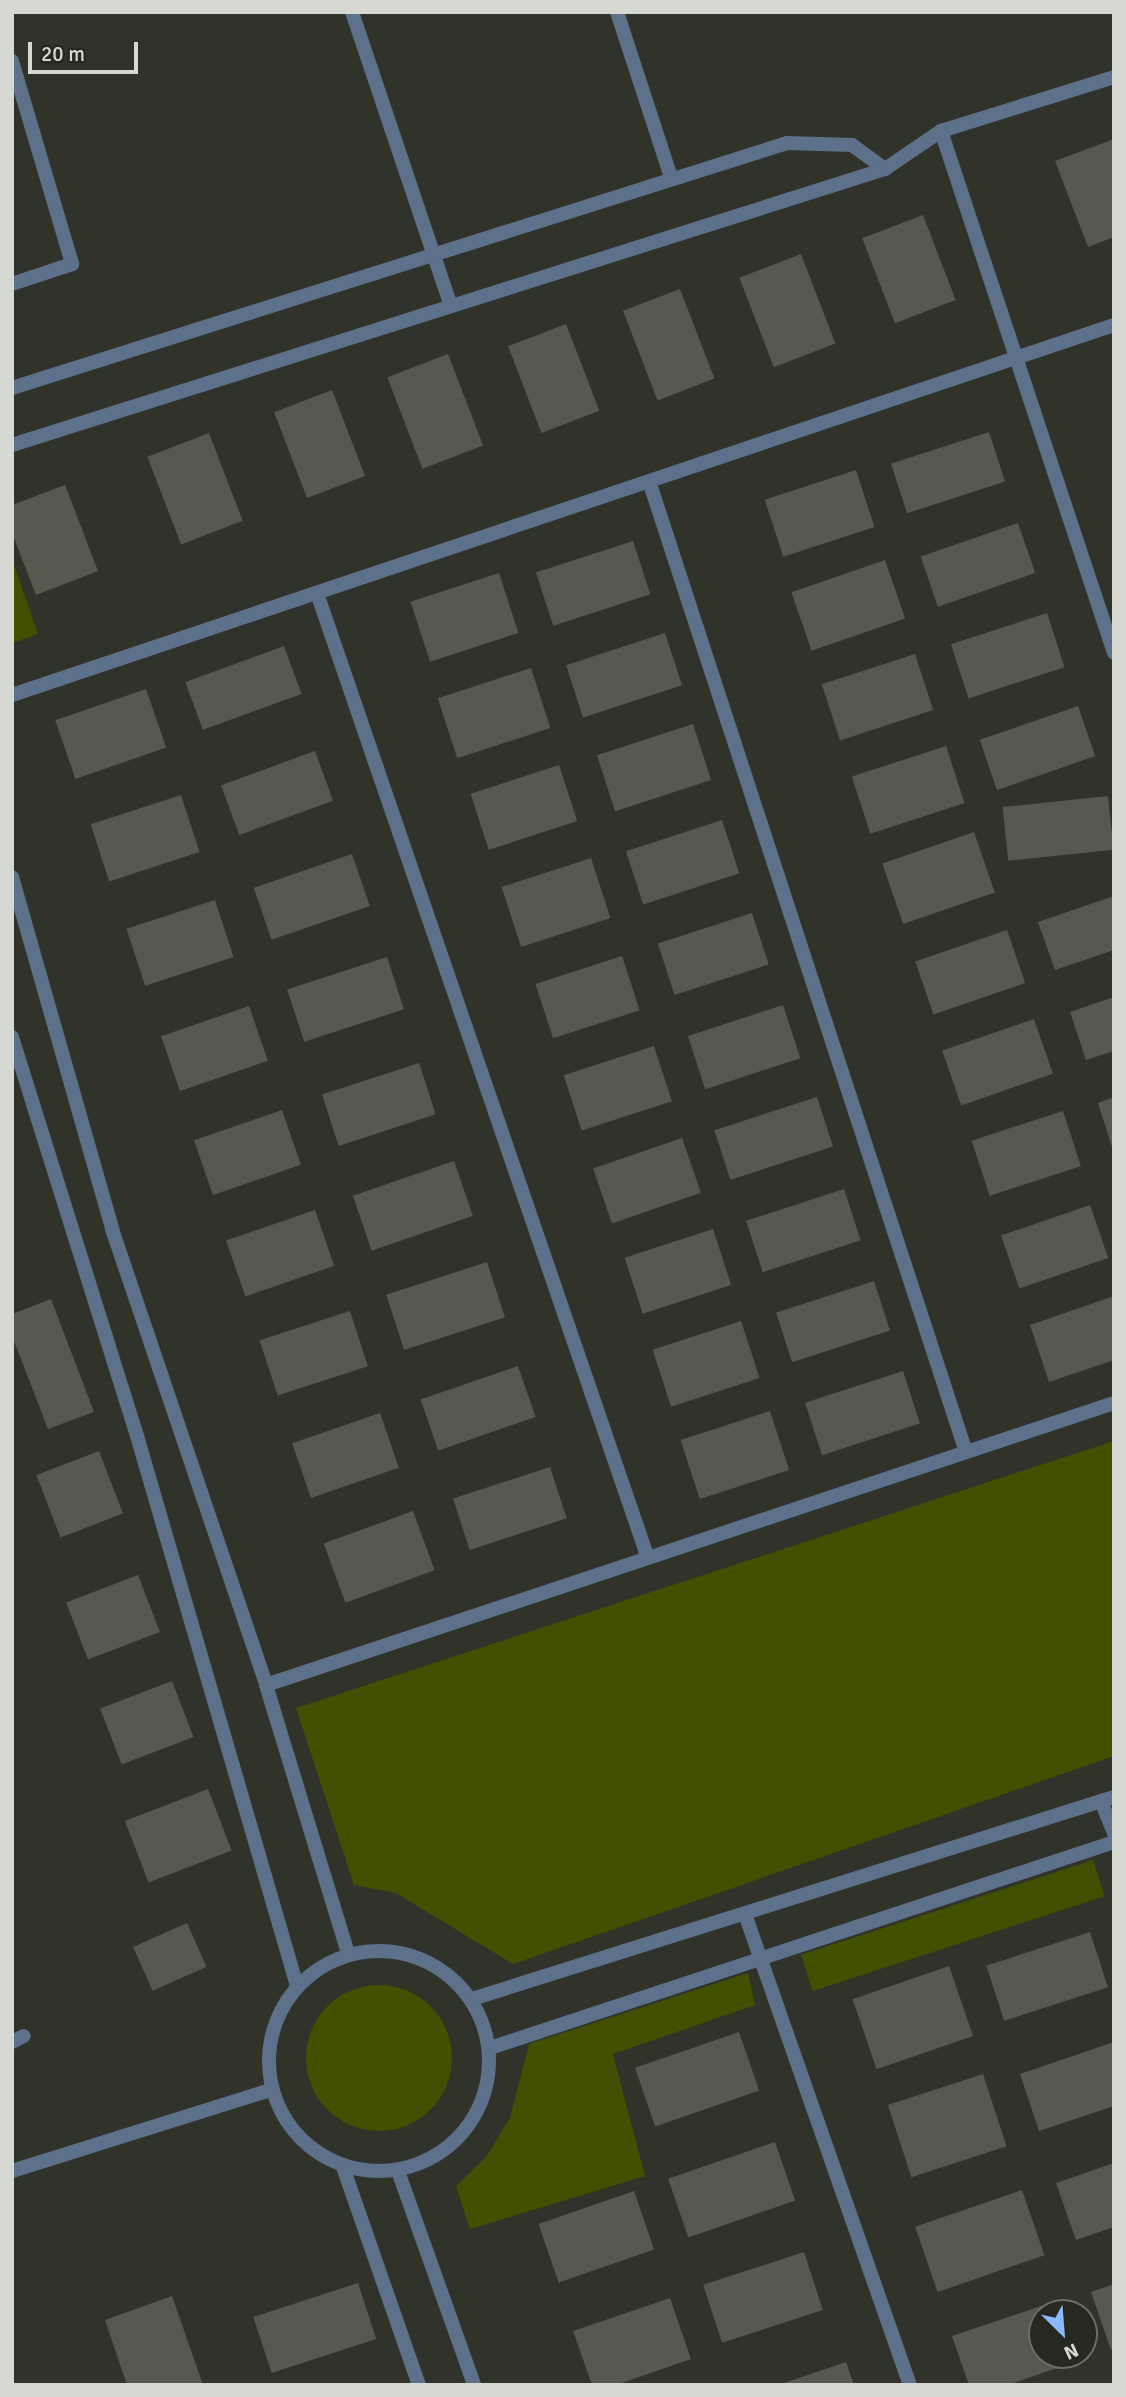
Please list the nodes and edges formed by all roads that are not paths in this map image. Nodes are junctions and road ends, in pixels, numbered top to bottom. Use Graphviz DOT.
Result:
graph roads {
  1 [pos="352,12"];
  2 [pos="617,12"];
  3 [pos="12,61"];
  4 [pos="1114,77"];
  5 [pos="941,131"];
  6 [pos="885,169"];
  7 [pos="671,177"];
  8 [pos="433,254"];
  9 [pos="12,284"];
  10 [pos="451,306"];
  11 [pos="1114,325"];
  12 [pos="1016,358"];
  13 [pos="12,388"];
  14 [pos="12,445"];
  15 [pos="650,484"];
  16 [pos="318,596"];
  17 [pos="1114,653"];
  18 [pos="12,695"];
  19 [pos="12,877"];
  20 [pos="12,1037"];
  21 [pos="1114,1403"];
  22 [pos="966,1452"];
  23 [pos="648,1558"];
  24 [pos="265,1685"];
  25 [pos="1107,1799"];
  26 [pos="1114,1833"];
  27 [pos="1114,1842"];
  28 [pos="746,1917"];
  29 [pos="348,1954"];
  30 [pos="761,1956"];
  31 [pos="297,1986"];
  32 [pos="472,1999"];
  33 [pos="490,2048"];
  34 [pos="271,2090"];
  35 [pos="343,2166"];
  36 [pos="12,2171"];
  37 [pos="398,2171"];
  38 [pos="419,2385"];
  39 [pos="474,2385"];
  40 [pos="909,2385"];
  1 -- 8 [label="street"];
  2 -- 7 [label="street"];
  3 -- 9 [label="street"];
  4 -- 5 [label="street"];
  5 -- 6 [label="street"];
  5 -- 12 [label="street"];
  6 -- 7 [label="street"];
  6 -- 10 [label="street"];
  7 -- 8 [label="street"];
  8 -- 10 [label="street"];
  8 -- 13 [label="street"];
  10 -- 14 [label="street"];
  11 -- 12 [label="street"];
  12 -- 15 [label="street"];
  12 -- 17 [label="street"];
  15 -- 16 [label="street"];
  15 -- 22 [label="street"];
  16 -- 18 [label="street"];
  16 -- 23 [label="street"];
  19 -- 24 [label="street"];
  20 -- 31 [label="street"];
  21 -- 22 [label="street"];
  22 -- 23 [label="street"];
  23 -- 24 [label="street"];
  24 -- 29 [label="street"];
  25 -- 26 [label="street"];
  25 -- 28 [label="street"];
  27 -- 30 [label="street"];
  28 -- 30 [label="street"];
  28 -- 32 [label="street"];
  29 -- 31 [label="street"];
  29 -- 32 [label="street"];
  30 -- 33 [label="street"];
  30 -- 40 [label="street"];
  31 -- 34 [label="street"];
  32 -- 33 [label="street"];
  33 -- 37 [label="street"];
  34 -- 35 [label="street"];
  34 -- 36 [label="street"];
  35 -- 37 [label="street"];
  35 -- 38 [label="street"];
  37 -- 39 [label="street"];
}
